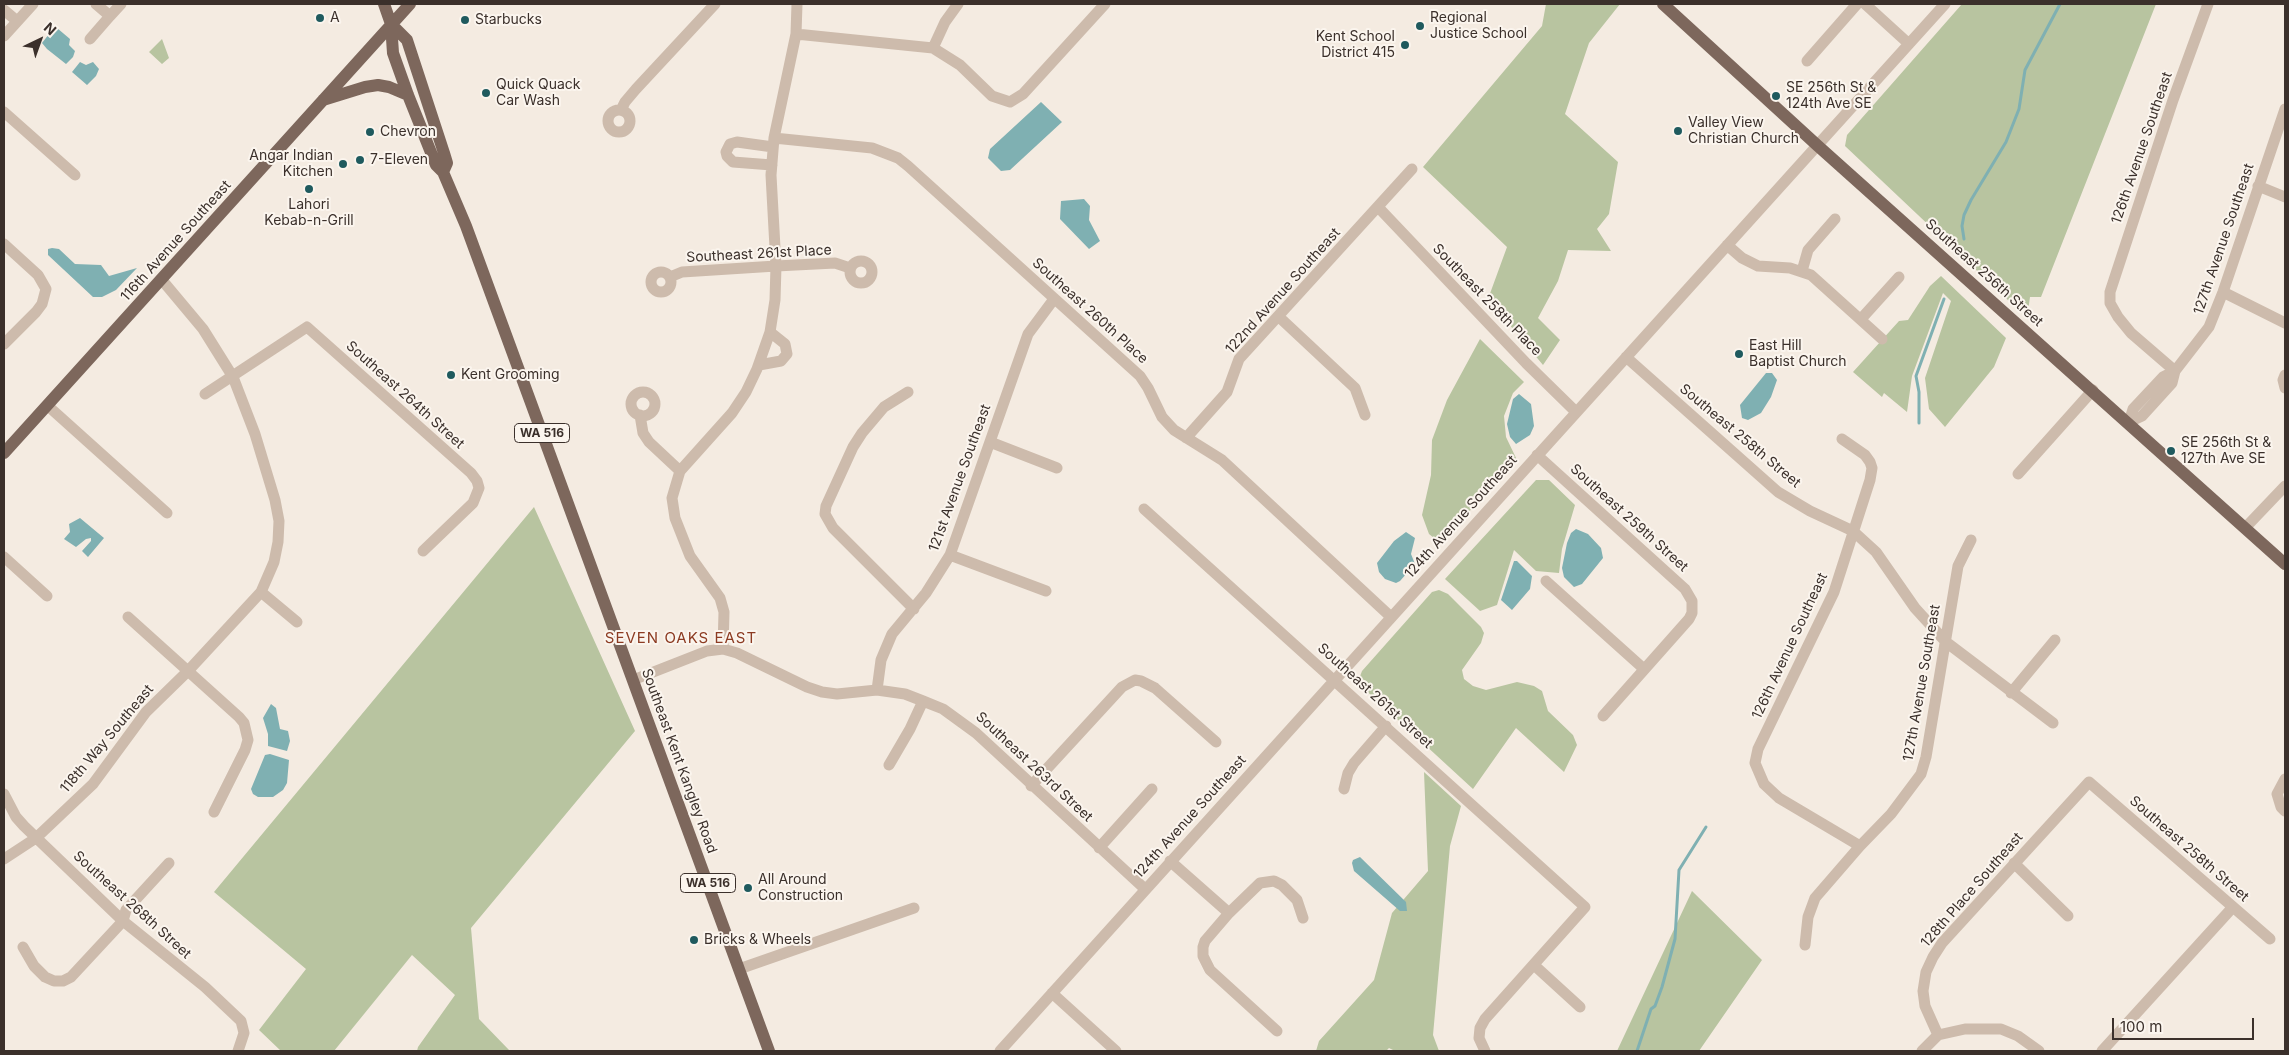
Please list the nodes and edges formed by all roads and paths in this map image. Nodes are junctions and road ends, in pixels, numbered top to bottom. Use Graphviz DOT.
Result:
graph roads {
  1 [pos="33,4"];
  2 [pos="96,4"];
  3 [pos="121,4"];
  4 [pos="384,4"];
  5 [pos="410,4"];
  6 [pos="716,4"];
  7 [pos="797,4"];
  8 [pos="958,4"];
  9 [pos="1105,4"];
  10 [pos="1663,4"];
  11 [pos="1857,4"];
  12 [pos="1865,4"];
  13 [pos="1946,4"];
  14 [pos="2208,4"];
  15 [pos="4,10"];
  16 [pos="110,16"];
  17 [pos="17,21"];
  18 [pos="391,24"];
  19 [pos="796,34"];
  20 [pos="4,36"];
  21 [pos="90,39"];
  22 [pos="1909,44"];
  23 [pos="933,48"];
  24 [pos="1807,61"];
  25 [pos="408,95"];
  26 [pos="323,100"];
  27 [pos="2285,109"];
  28 [pos="621,110"];
  29 [pos="4,112"];
  30 [pos="773,142"];
  31 [pos="1818,146"];
  32 [pos="772,165"];
  33 [pos="1412,169"];
  34 [pos="443,172"];
  35 [pos="75,175"];
  36 [pos="2258,186"];
  37 [pos="2285,197"];
  38 [pos="1378,207"];
  39 [pos="1834,218"];
  40 [pos="4,244"];
  41 [pos="1728,245"];
  42 [pos="776,266"];
  43 [pos="850,268"];
  44 [pos="1802,271"];
  45 [pos="670,277"];
  46 [pos="1899,277"];
  47 [pos="162,280"];
  48 [pos="2223,292"];
  49 [pos="1054,299"];
  50 [pos="1278,316"];
  51 [pos="1861,319"];
  52 [pos="2285,323"];
  53 [pos="770,332"];
  54 [pos="1882,339"];
  55 [pos="4,344"];
  56 [pos="1626,357"];
  57 [pos="759,365"];
  58 [pos="2175,371"];
  59 [pos="2285,375"];
  60 [pos="233,376"];
  61 [pos="2285,388"];
  62 [pos="2093,390"];
  63 [pos="908,392"];
  64 [pos="204,394"];
  65 [pos="48,406"];
  66 [pos="1576,412"];
  67 [pos="640,415"];
  68 [pos="1366,415"];
  69 [pos="2129,422"];
  70 [pos="1186,438"];
  71 [pos="1842,438"];
  72 [pos="990,442"];
  73 [pos="4,453"];
  74 [pos="1537,455"];
  75 [pos="1057,468"];
  76 [pos="680,471"];
  77 [pos="2018,474"];
  78 [pos="2285,486"];
  79 [pos="1144,508"];
  80 [pos="167,513"];
  81 [pos="2245,528"];
  82 [pos="1853,531"];
  83 [pos="1970,540"];
  84 [pos="423,551"];
  85 [pos="950,555"];
  86 [pos="4,557"];
  87 [pos="2285,564"];
  88 [pos="1546,581"];
  89 [pos="1046,591"];
  90 [pos="261,592"];
  91 [pos="47,596"];
  92 [pos="914,609"];
  93 [pos="128,617"];
  94 [pos="1391,617"];
  95 [pos="297,622"];
  96 [pos="2055,640"];
  97 [pos="1946,642"];
  98 [pos="723,649"];
  99 [pos="1644,669"];
  100 [pos="188,671"];
  101 [pos="633,680"];
  102 [pos="1335,680"];
  103 [pos="877,690"];
  104 [pos="2011,693"];
  105 [pos="923,701"];
  106 [pos="1603,716"];
  107 [pos="2053,723"];
  108 [pos="1386,726"];
  109 [pos="1216,742"];
  110 [pos="888,765"];
  111 [pos="2285,779"];
  112 [pos="2089,782"];
  113 [pos="1031,786"];
  114 [pos="1152,789"];
  115 [pos="1344,789"];
  116 [pos="4,794"];
  117 [pos="2285,811"];
  118 [pos="214,812"];
  119 [pos="36,838"];
  120 [pos="1860,846"];
  121 [pos="1100,848"];
  122 [pos="4,859"];
  123 [pos="1170,861"];
  124 [pos="169,863"];
  125 [pos="2014,864"];
  126 [pos="1145,889"];
  127 [pos="2233,907"];
  128 [pos="914,908"];
  129 [pos="1230,913"];
  130 [pos="2068,916"];
  131 [pos="1303,918"];
  132 [pos="123,921"];
  133 [pos="2270,939"];
  134 [pos="1804,945"];
  135 [pos="23,947"];
  136 [pos="1534,965"];
  137 [pos="739,969"];
  138 [pos="1052,993"];
  139 [pos="1580,1007"];
  140 [pos="1277,1030"];
  141 [pos="1938,1035"];
  142 [pos="238,1051"];
  143 [pos="768,1051"];
  144 [pos="1000,1051"];
  145 [pos="1116,1051"];
  146 [pos="1485,1051"];
  147 [pos="1922,1051"];
  148 [pos="2039,1051"];
  149 [pos="2102,1051"];
  1 -- 17 [label="street"];
  2 -- 16 [label="street"];
  3 -- 16 [label="street"];
  4 -- 18 [label="main road, Southeast Kent Kangley Road / WA 516"];
  5 -- 18 [label="main road, 116th Avenue Southeast"];
  6 -- 28 [label="street"];
  7 -- 19 [label="street"];
  8 -- 23 [label="street"];
  9 -- 23 [label="street"];
  10 -- 31 [label="main road, Southeast 256th Street"];
  11 -- 24 [label="street"];
  12 -- 22 [label="street"];
  13 -- 22 [label="street, 124th Avenue Southeast"];
  14 -- 58 [label="street, 126th Avenue Southeast"];
  15 -- 17 [label="street"];
  16 -- 21 [label="street"];
  17 -- 20 [label="street"];
  18 -- 25 [label="main road, Southeast Kent Kangley Road / WA 516"];
  18 -- 26 [label="main road, 116th Avenue Southeast"];
  18 -- 34 [label="main road, Southeast Kent Kangley Road / WA 516"];
  19 -- 23 [label="street"];
  19 -- 30 [label="street"];
  22 -- 31 [label="street, 124th Avenue Southeast"];
  25 -- 26 [label="main road"];
  25 -- 34 [label="main road, Southeast Kent Kangley Road / WA 516"];
  26 -- 47 [label="main road, 116th Avenue Southeast"];
  27 -- 36 [label="street, 127th Avenue Southeast"];
  29 -- 35 [label="street"];
  30 -- 32 [label="street"];
  30 -- 32 [label="street, Southeast 260th Place"];
  30 -- 49 [label="street, Southeast 260th Place"];
  31 -- 41 [label="street, 124th Avenue Southeast"];
  31 -- 62 [label="main road, Southeast 256th Street"];
  32 -- 42 [label="street"];
  33 -- 38 [label="street, 122nd Avenue Southeast"];
  34 -- 101 [label="main road, Southeast Kent Kangley Road / WA 516"];
  36 -- 37 [label="street"];
  36 -- 48 [label="street, 127th Avenue Southeast"];
  38 -- 50 [label="street, 122nd Avenue Southeast"];
  38 -- 66 [label="street, Southeast 258th Place"];
  39 -- 44 [label="street"];
  40 -- 55 [label="street"];
  41 -- 44 [label="street"];
  41 -- 56 [label="street, 124th Avenue Southeast"];
  42 -- 43 [label="street, Southeast 261st Place"];
  42 -- 45 [label="street, Southeast 261st Place"];
  42 -- 53 [label="street"];
  44 -- 51 [label="street"];
  46 -- 51 [label="street"];
  47 -- 60 [label="street, 118th Way Southeast"];
  47 -- 65 [label="main road, 116th Avenue Southeast"];
  48 -- 52 [label="street"];
  48 -- 58 [label="street, 127th Avenue Southeast"];
  49 -- 70 [label="street, Southeast 260th Place"];
  49 -- 72 [label="street, 121st Avenue Southeast"];
  50 -- 68 [label="street"];
  50 -- 70 [label="street, 122nd Avenue Southeast"];
  51 -- 54 [label="street"];
  53 -- 57 [label="street"];
  53 -- 57 [label="street"];
  56 -- 66 [label="street, 124th Avenue Southeast"];
  56 -- 82 [label="street, Southeast 258th Street"];
  57 -- 76 [label="street"];
  58 -- 69 [label="street, 127th Avenue Southeast"];
  59 -- 61 [label="street"];
  60 -- 64 [label="street"];
  60 -- 84 [label="street, Southeast 264th Street"];
  60 -- 90 [label="street, 118th Way Southeast"];
  62 -- 69 [label="main road, Southeast 256th Street"];
  62 -- 77 [label="street"];
  63 -- 92 [label="street"];
  65 -- 73 [label="main road, 116th Avenue Southeast"];
  65 -- 80 [label="street"];
  66 -- 74 [label="street, 124th Avenue Southeast"];
  67 -- 76 [label="street"];
  69 -- 81 [label="main road, Southeast 256th Street"];
  70 -- 94 [label="street, Southeast 260th Place"];
  71 -- 82 [label="street, 126th Avenue Southeast"];
  72 -- 75 [label="street"];
  72 -- 85 [label="street, 121st Avenue Southeast"];
  74 -- 94 [label="street, 124th Avenue Southeast"];
  74 -- 99 [label="street, Southeast 259th Street"];
  76 -- 98 [label="street"];
  78 -- 81 [label="street"];
  79 -- 102 [label="street, Southeast 261st Street"];
  81 -- 87 [label="main road, Southeast 256th Street"];
  82 -- 97 [label="street, Southeast 258th Street"];
  82 -- 120 [label="street, 126th Avenue Southeast"];
  83 -- 97 [label="street, 127th Avenue Southeast"];
  85 -- 89 [label="street"];
  85 -- 92 [label="street, 121st Avenue Southeast"];
  86 -- 91 [label="street"];
  88 -- 99 [label="street"];
  90 -- 95 [label="street"];
  90 -- 100 [label="street, 118th Way Southeast"];
  92 -- 103 [label="street, 121st Avenue Southeast"];
  93 -- 100 [label="street"];
  94 -- 102 [label="street, 124th Avenue Southeast"];
  96 -- 104 [label="street"];
  97 -- 104 [label="street, Southeast 258th Street"];
  97 -- 120 [label="street, 127th Avenue Southeast"];
  98 -- 101 [label="street"];
  98 -- 103 [label="street, Southeast 263rd Street"];
  99 -- 106 [label="street"];
  100 -- 118 [label="street"];
  100 -- 119 [label="street, 118th Way Southeast"];
  101 -- 137 [label="main road, Southeast Kent Kangley Road / WA 516"];
  102 -- 108 [label="street, Southeast 261st Street"];
  102 -- 123 [label="street, 124th Avenue Southeast"];
  103 -- 105 [label="street, Southeast 263rd Street"];
  104 -- 107 [label="street, Southeast 258th Street"];
  105 -- 110 [label="street"];
  105 -- 113 [label="street, Southeast 263rd Street"];
  108 -- 115 [label="street"];
  108 -- 136 [label="street, Southeast 261st Street"];
  109 -- 113 [label="street"];
  111 -- 117 [label="street"];
  112 -- 125 [label="street, 128th Place Southeast"];
  112 -- 127 [label="street, Southeast 258th Street"];
  113 -- 121 [label="street, Southeast 263rd Street"];
  114 -- 121 [label="street"];
  116 -- 119 [label="street, Southeast 268th Street"];
  119 -- 122 [label="street, 118th Way Southeast"];
  119 -- 132 [label="street, Southeast 268th Street"];
  120 -- 134 [label="street, 127th Avenue Southeast"];
  121 -- 126 [label="street, Southeast 263rd Street"];
  123 -- 126 [label="street, 124th Avenue Southeast"];
  123 -- 129 [label="street"];
  124 -- 132 [label="street"];
  125 -- 130 [label="street"];
  125 -- 141 [label="street, 128th Place Southeast"];
  126 -- 138 [label="street, 124th Avenue Southeast"];
  127 -- 133 [label="street, Southeast 258th Street"];
  127 -- 149 [label="street"];
  128 -- 137 [label="street"];
  129 -- 131 [label="street"];
  129 -- 140 [label="street"];
  132 -- 135 [label="street"];
  132 -- 142 [label="street, Southeast 268th Street"];
  136 -- 139 [label="street"];
  136 -- 146 [label="street"];
  137 -- 143 [label="main road, Southeast Kent Kangley Road / WA 516"];
  138 -- 144 [label="street, 124th Avenue Southeast"];
  138 -- 145 [label="street"];
  141 -- 147 [label="street"];
  141 -- 148 [label="street"];
}
